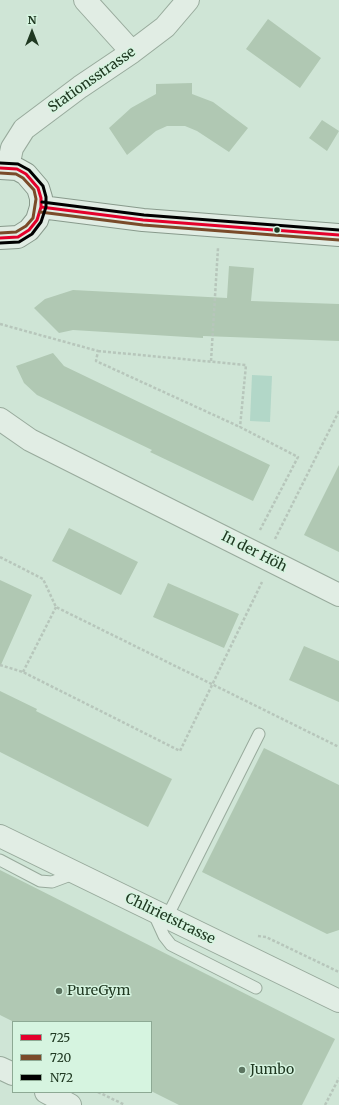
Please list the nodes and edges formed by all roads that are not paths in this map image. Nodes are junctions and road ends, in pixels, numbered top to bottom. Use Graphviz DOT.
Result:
graph roads {
  1 [pos="85,0"];
  2 [pos="188,0"];
  3 [pos="132,52"];
  4 [pos="4,167"];
  5 [pos="41,207"];
  6 [pos="339,235"];
  7 [pos="0,238"];
  8 [pos="0,419"];
  9 [pos="339,595"];
  10 [pos="259,734"];
  11 [pos="0,836"];
  12 [pos="0,860"];
  13 [pos="77,873"];
  14 [pos="160,914"];
  15 [pos="256,988"];
  16 [pos="339,1002"];
  17 [pos="0,1068"];
  18 [pos="12,1074"];
  19 [pos="48,1093"];
  20 [pos="70,1105"];
  1 -- 3 [label="street"];
  2 -- 3 [label="street, Stationsstrasse"];
  3 -- 4 [label="street, Stationsstrasse"];
  4 -- 5 [label="street"];
  5 -- 6 [label="street"];
  5 -- 7 [label="street"];
  8 -- 9 [label="street, In der Höh"];
  10 -- 14 [label="lane"];
  11 -- 13 [label="street, Chlirietstrasse"];
  12 -- 13 [label="lane"];
  13 -- 14 [label="street, Chlirietstrasse"];
  14 -- 15 [label="lane"];
  14 -- 16 [label="street, Chlirietstrasse"];
  17 -- 18 [label="street"];
  19 -- 20 [label="street"];
}
